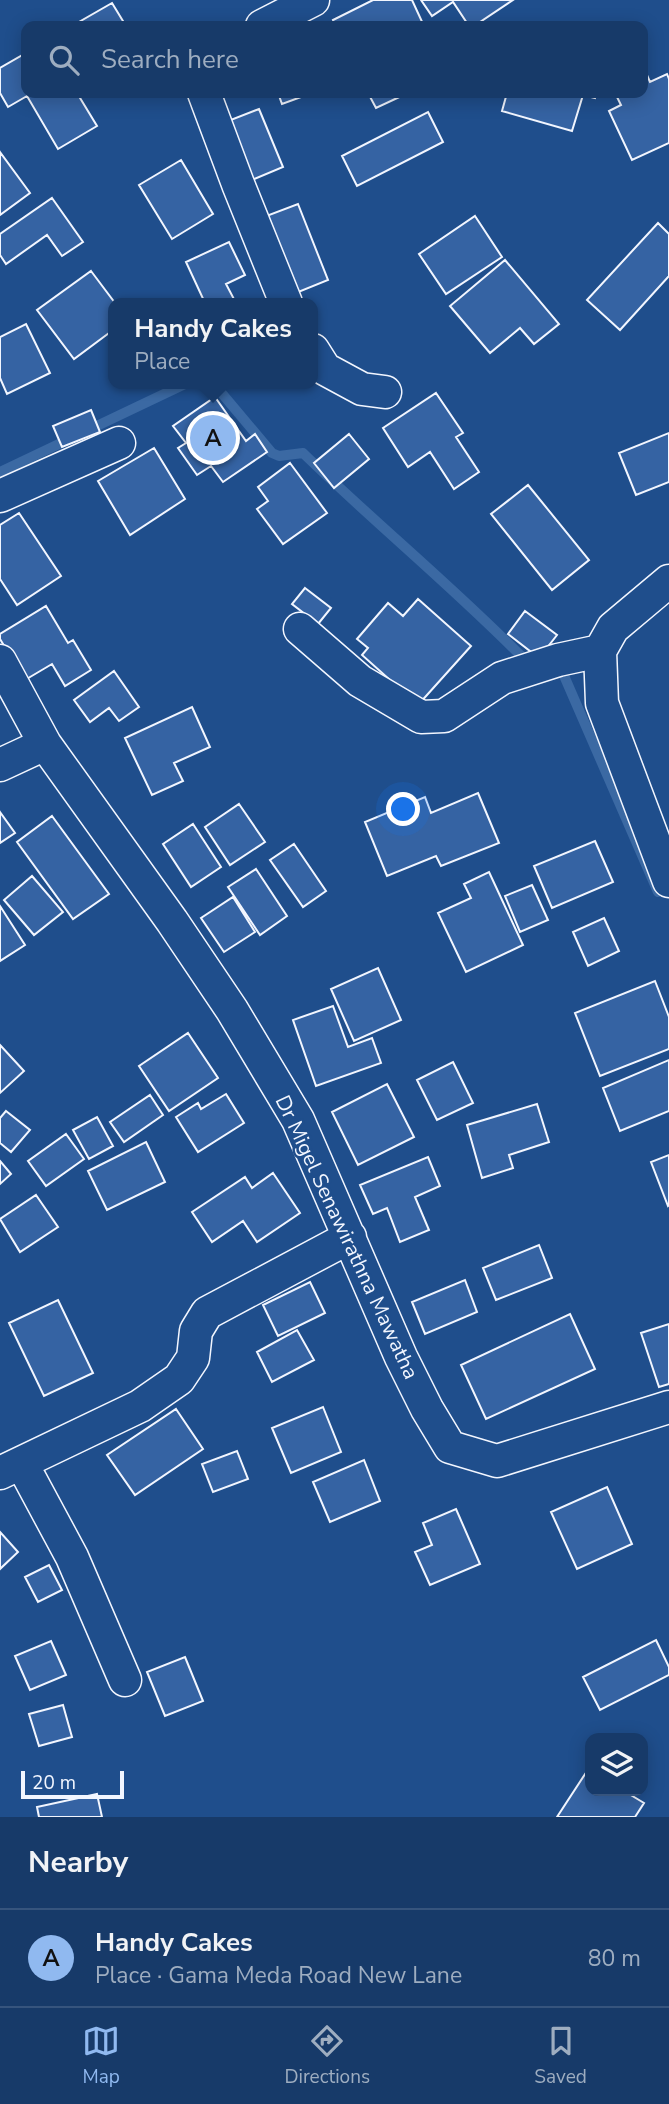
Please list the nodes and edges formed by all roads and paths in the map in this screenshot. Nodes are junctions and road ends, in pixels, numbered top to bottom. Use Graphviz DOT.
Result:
graph roads {
  1 [pos="313,0"];
  2 [pos="272,21"];
  3 [pos="206,98"];
  4 [pos="284,298"];
  5 [pos="318,358"];
  6 [pos="384,392"];
  7 [pos="119,443"];
  8 [pos="0,496"];
  9 [pos="669,581"];
  10 [pos="300,629"];
  11 [pos="600,651"];
  12 [pos="0,661"];
  13 [pos="45,744"];
  14 [pos="0,765"];
  15 [pos="668,874"];
  16 [pos="350,1237"];
  17 [pos="669,1407"];
  18 [pos="11,1469"];
  19 [pos="125,1680"];
  1 -- 2 [label="street"];
  3 -- 4 [label="street"];
  5 -- 6 [label="street"];
  7 -- 8 [label="street"];
  9 -- 11 [label="street"];
  10 -- 11 [label="street"];
  11 -- 15 [label="street"];
  12 -- 13 [label="street, Dr Migel Senawirathna Mawatha"];
  13 -- 14 [label="street"];
  13 -- 16 [label="street, Dr Migel Senawirathna Mawatha"];
  16 -- 17 [label="street, Dr Migel Senawirathna Mawatha"];
  16 -- 18 [label="street"];
  18 -- 19 [label="street"];
}
